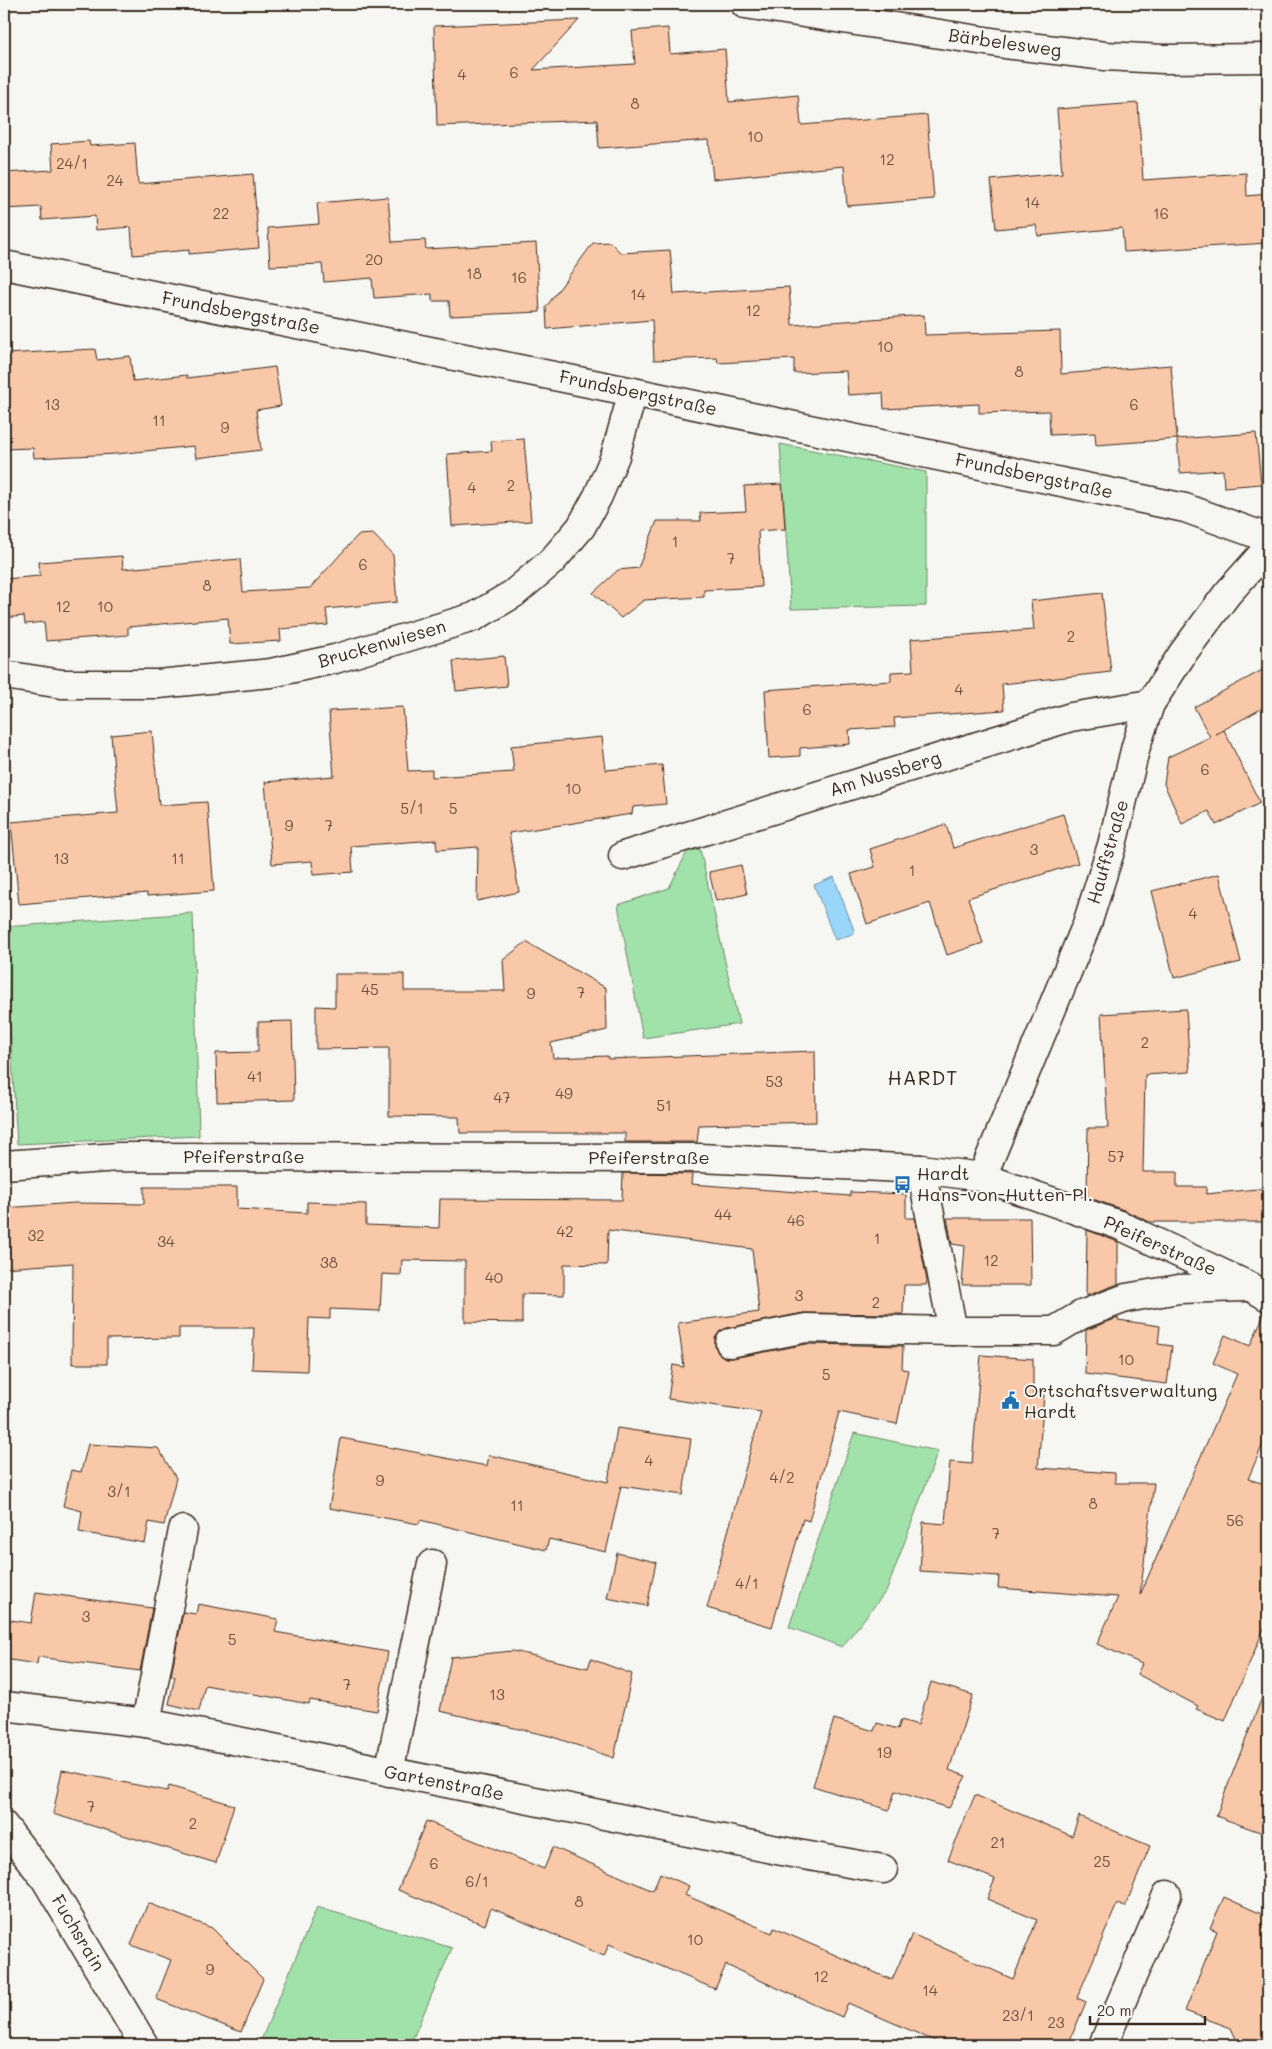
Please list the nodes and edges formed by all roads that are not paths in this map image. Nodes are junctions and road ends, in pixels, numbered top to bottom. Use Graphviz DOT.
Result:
graph roads {
  1 [pos="744,4"];
  2 [pos="1268,58"];
  3 [pos="4,265"];
  4 [pos="634,392"];
  5 [pos="1268,538"];
  6 [pos="1268,548"];
  7 [pos="4,675"];
  8 [pos="1150,704"];
  9 [pos="623,856"];
  10 [pos="4,1165"];
  11 [pos="921,1169"];
  12 [pos="982,1178"];
  13 [pos="1260,1292"];
  14 [pos="953,1331"];
  15 [pos="730,1343"];
  16 [pos="183,1530"];
  17 [pos="432,1564"];
  18 [pos="4,1706"];
  19 [pos="146,1723"];
  20 [pos="389,1772"];
  21 [pos="4,1826"];
  22 [pos="883,1869"];
  23 [pos="1167,1895"];
  24 [pos="144,2045"];
  25 [pos="1104,2045"];
  1 -- 2 [label="street, Bärbelesweg"];
  3 -- 4 [label="street, Frundsbergstraße"];
  4 -- 5 [label="street, Frundsbergstraße"];
  4 -- 7 [label="street, Bruckenwiesen"];
  6 -- 8 [label="street, Hauffstraße"];
  8 -- 9 [label="street, Am Nussberg"];
  8 -- 12 [label="street, Hauffstraße"];
  10 -- 11 [label="street, Pfeiferstraße"];
  11 -- 12 [label="street, Pfeiferstraße"];
  11 -- 14 [label="street"];
  12 -- 13 [label="street, Pfeiferstraße"];
  13 -- 14 [label="street"];
  14 -- 15 [label="street"];
  16 -- 19 [label="street"];
  17 -- 20 [label="street"];
  18 -- 19 [label="street, Gartenstraße"];
  19 -- 20 [label="street, Gartenstraße"];
  20 -- 22 [label="street, Gartenstraße"];
  21 -- 24 [label="street, Fuchsrain"];
  23 -- 25 [label="street"];
}
